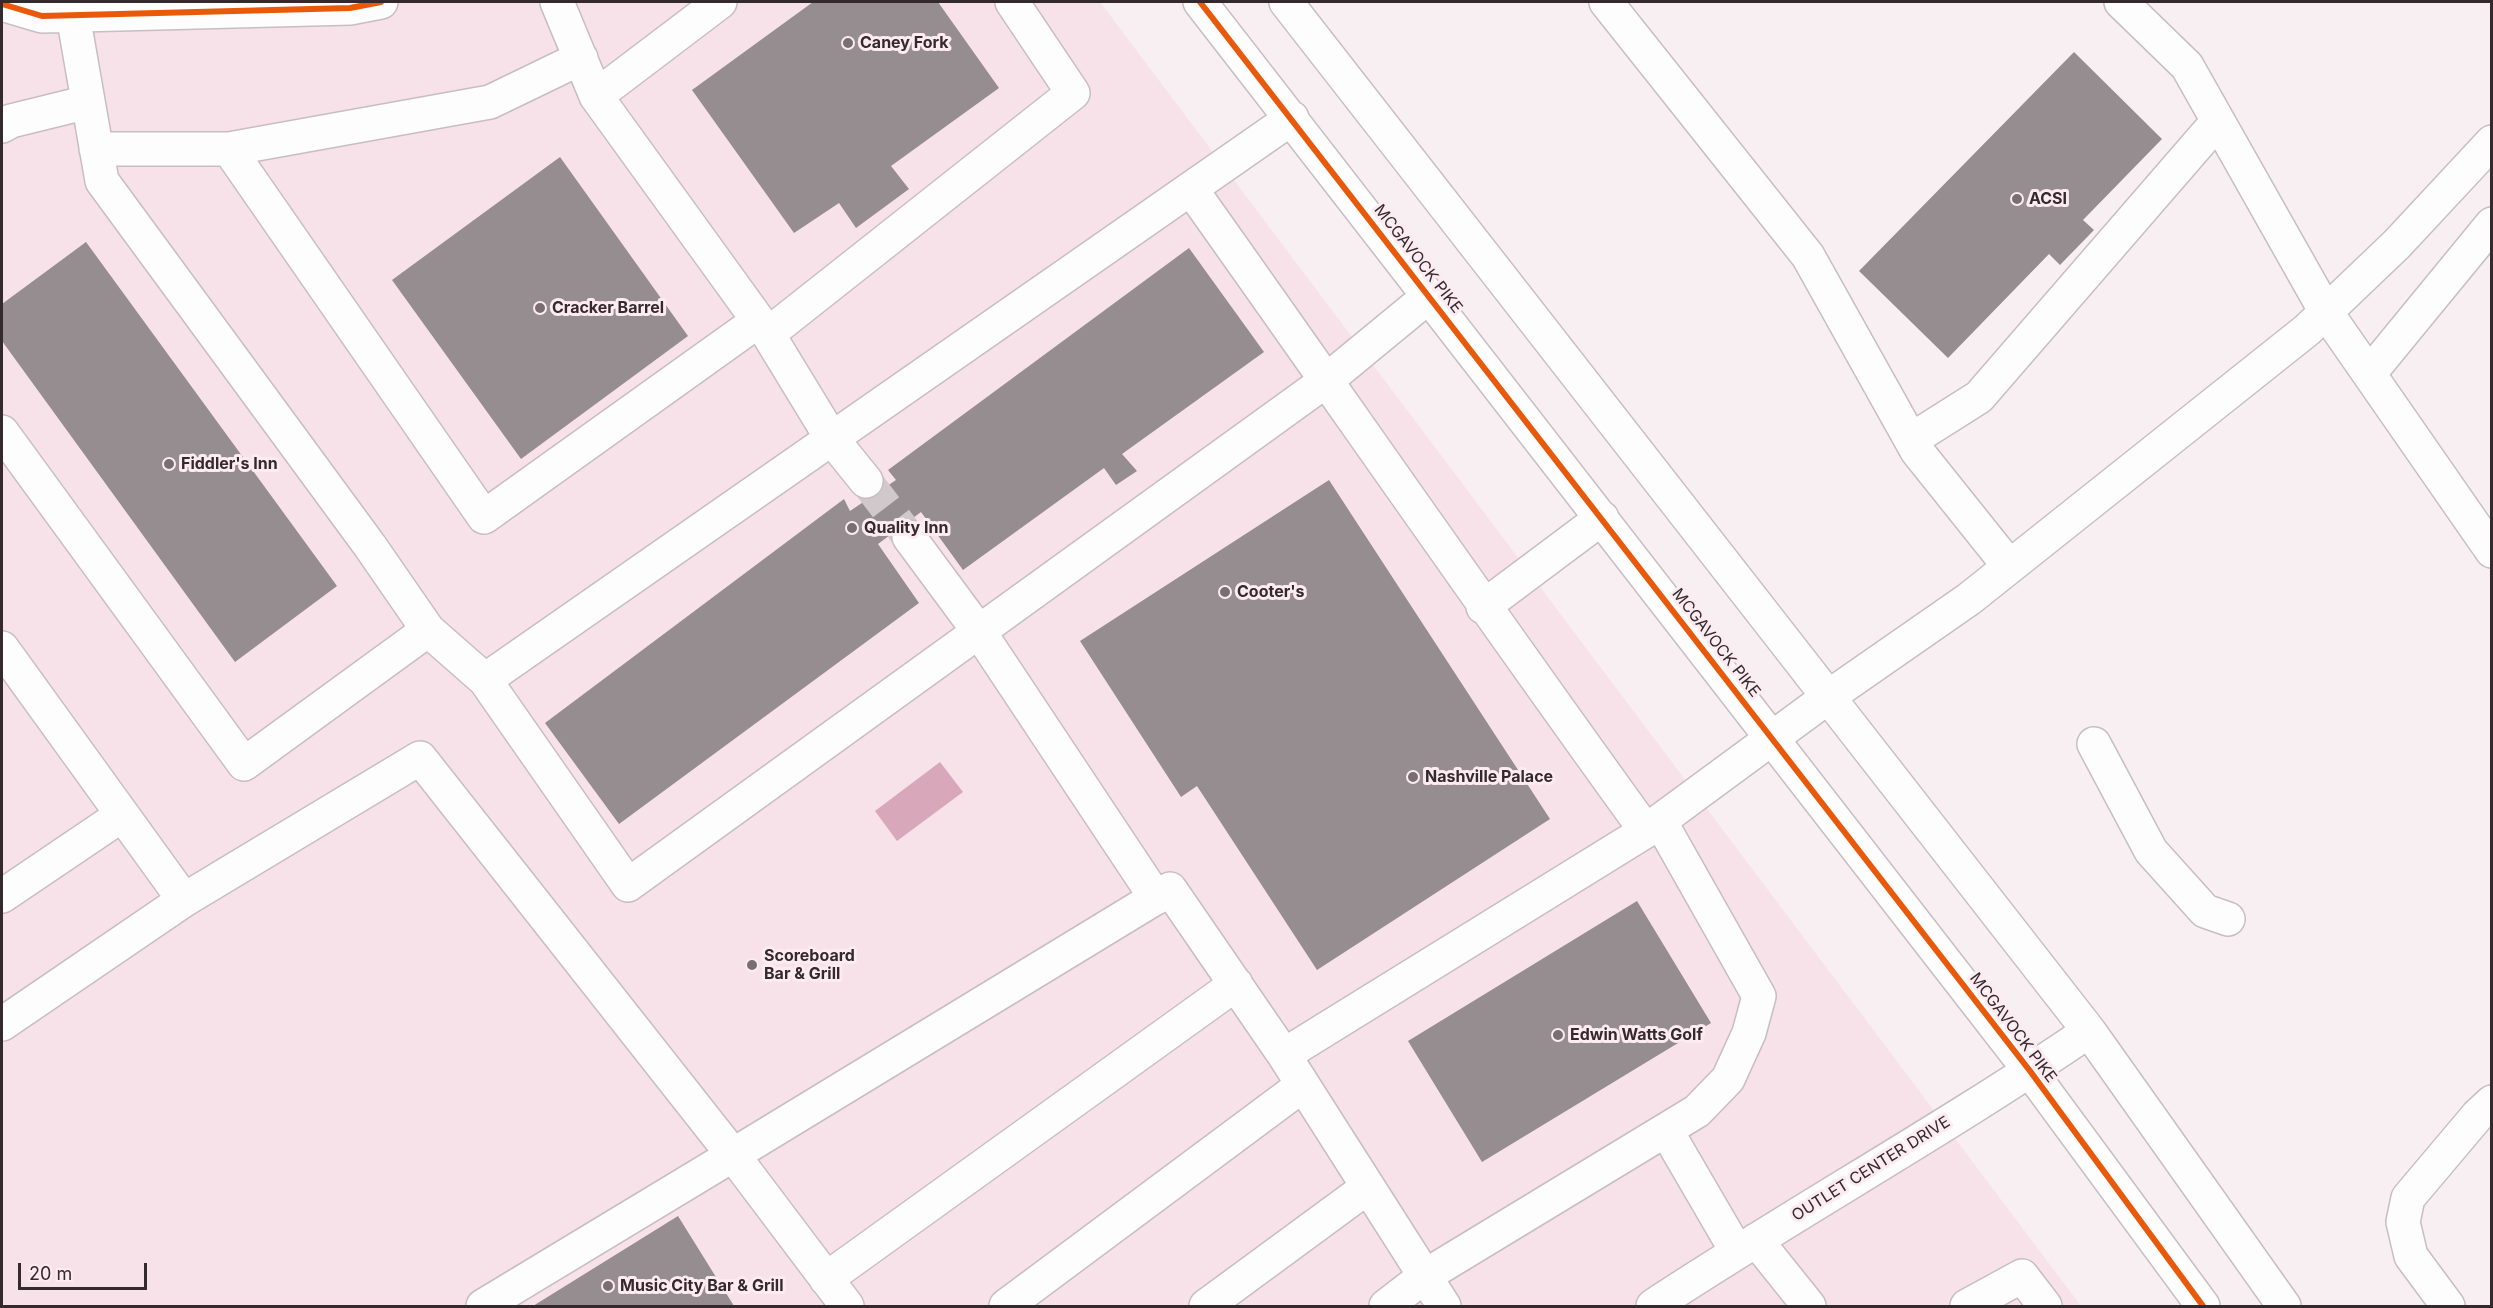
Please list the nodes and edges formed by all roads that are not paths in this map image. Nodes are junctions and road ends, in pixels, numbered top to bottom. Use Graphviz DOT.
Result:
graph roads {
  1 [pos="381,2"];
  2 [pos="556,2"];
  3 [pos="720,2"];
  4 [pos="1012,2"];
  5 [pos="1200,2"];
  6 [pos="1286,2"];
  7 [pos="1606,2"];
  8 [pos="2121,2"];
  9 [pos="2,4"];
  10 [pos="74,8"];
  11 [pos="581,58"];
  12 [pos="596,96"];
  13 [pos="88,102"];
  14 [pos="1292,118"];
  15 [pos="2218,121"];
  16 [pos="2,126"];
  17 [pos="2492,142"];
  18 [pos="96,149"];
  19 [pos="229,149"];
  20 [pos="1191,189"];
  21 [pos="2492,224"];
  22 [pos="1429,296"];
  23 [pos="2326,312"];
  24 [pos="763,328"];
  25 [pos="2368,374"];
  26 [pos="1327,380"];
  27 [pos="2,432"];
  28 [pos="832,439"];
  29 [pos="1911,440"];
  30 [pos="866,481"];
  31 [pos="1602,518"];
  32 [pos="909,537"];
  33 [pos="2492,551"];
  34 [pos="2009,566"];
  35 [pos="1483,607"];
  36 [pos="428,630"];
  37 [pos="980,633"];
  38 [pos="2,648"];
  39 [pos="484,680"];
  40 [pos="1828,697"];
  41 [pos="1773,739"];
  42 [pos="2094,744"];
  43 [pos="122,815"];
  44 [pos="1653,826"];
  45 [pos="2,896"];
  46 [pos="1156,898"];
  47 [pos="184,900"];
  48 [pos="2228,919"];
  49 [pos="1236,984"];
  50 [pos="2,1024"];
  51 [pos="2089,1031"];
  52 [pos="1284,1055"];
  53 [pos="2030,1071"];
  54 [pos="1303,1085"];
  55 [pos="2492,1102"];
  56 [pos="1666,1130"];
  57 [pos="733,1155"];
  58 [pos="1368,1187"];
  59 [pos="1746,1246"];
  60 [pos="1425,1276"];
  61 [pos="826,1279"];
  62 [pos="483,1306"];
  63 [pos="847,1306"];
  64 [pos="1006,1306"];
  65 [pos="1206,1306"];
  66 [pos="1386,1306"];
  67 [pos="1444,1306"];
  68 [pos="1653,1306"];
  69 [pos="1809,1306"];
  70 [pos="1967,1306"];
  71 [pos="2045,1306"];
  72 [pos="2203,1306"];
  73 [pos="2283,1306"];
  74 [pos="2448,1306"];
  1 -- 10 [label="street"];
  2 -- 11 [label="street"];
  3 -- 12 [label="street"];
  4 -- 24 [label="street"];
  5 -- 14 [label="street, MCGAVOCK PIKE"];
  6 -- 40 [label="street"];
  7 -- 29 [label="street"];
  8 -- 15 [label="street"];
  9 -- 10 [label="street"];
  10 -- 13 [label="street"];
  11 -- 12 [label="street"];
  11 -- 19 [label="street"];
  12 -- 24 [label="street"];
  13 -- 16 [label="street"];
  13 -- 18 [label="street"];
  14 -- 20 [label="street"];
  14 -- 22 [label="street, MCGAVOCK PIKE"];
  15 -- 23 [label="street"];
  15 -- 29 [label="street"];
  17 -- 23 [label="street"];
  18 -- 19 [label="street"];
  18 -- 36 [label="street"];
  19 -- 24 [label="street"];
  20 -- 26 [label="street"];
  20 -- 28 [label="street"];
  21 -- 25 [label="street"];
  22 -- 26 [label="street"];
  22 -- 31 [label="street, MCGAVOCK PIKE"];
  23 -- 25 [label="street"];
  23 -- 34 [label="street"];
  24 -- 28 [label="street"];
  25 -- 33 [label="street"];
  26 -- 35 [label="street"];
  26 -- 37 [label="street"];
  27 -- 36 [label="street"];
  28 -- 30 [label="street"];
  28 -- 39 [label="street"];
  29 -- 34 [label="street"];
  31 -- 35 [label="street"];
  31 -- 41 [label="street, MCGAVOCK PIKE"];
  32 -- 37 [label="street"];
  34 -- 40 [label="street"];
  35 -- 44 [label="street"];
  36 -- 39 [label="street"];
  37 -- 39 [label="street"];
  37 -- 46 [label="street"];
  38 -- 43 [label="street"];
  40 -- 41 [label="street"];
  40 -- 51 [label="street"];
  41 -- 44 [label="street"];
  41 -- 53 [label="street, MCGAVOCK PIKE"];
  42 -- 48 [label="street"];
  43 -- 45 [label="street"];
  43 -- 47 [label="street"];
  44 -- 52 [label="street"];
  44 -- 56 [label="street"];
  46 -- 49 [label="street"];
  46 -- 57 [label="street"];
  47 -- 50 [label="street"];
  47 -- 57 [label="street"];
  49 -- 52 [label="street"];
  49 -- 61 [label="street"];
  51 -- 53 [label="street, OUTLET CENTER DRIVE"];
  51 -- 73 [label="street"];
  52 -- 54 [label="street"];
  53 -- 59 [label="street, OUTLET CENTER DRIVE"];
  53 -- 72 [label="street, MCGAVOCK PIKE"];
  54 -- 58 [label="street"];
  54 -- 64 [label="street"];
  55 -- 74 [label="street"];
  56 -- 59 [label="street"];
  56 -- 60 [label="street"];
  57 -- 61 [label="street"];
  57 -- 62 [label="street"];
  58 -- 60 [label="street"];
  58 -- 65 [label="street"];
  59 -- 68 [label="street, OUTLET CENTER DRIVE"];
  59 -- 69 [label="street"];
  60 -- 66 [label="street"];
  60 -- 67 [label="street"];
  61 -- 63 [label="street"];
  70 -- 71 [label="street"];
}
